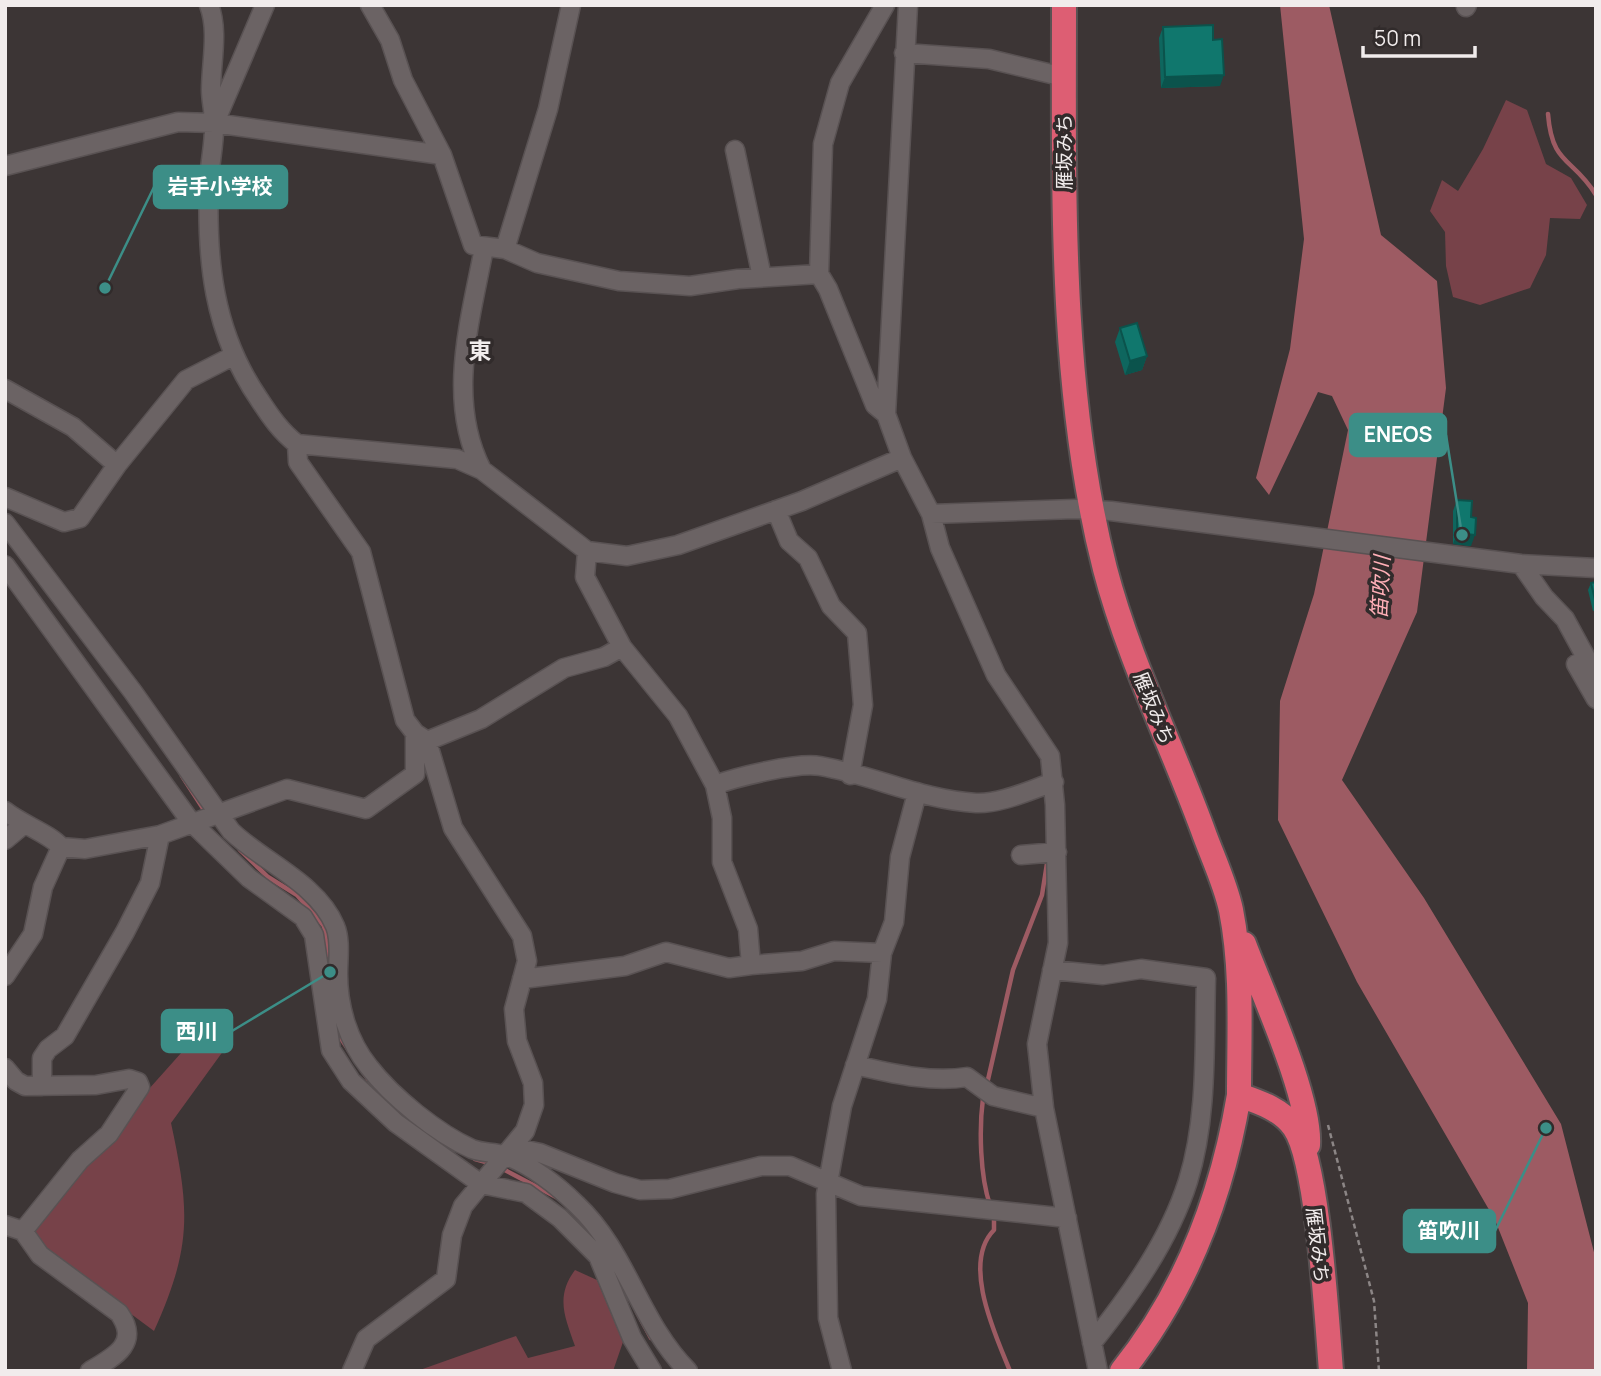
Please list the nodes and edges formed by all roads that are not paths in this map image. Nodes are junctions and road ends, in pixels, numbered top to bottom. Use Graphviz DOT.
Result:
graph roads {
  1 [pos="209,5"];
  2 [pos="265,5"];
  3 [pos="370,5"];
  4 [pos="571,5"];
  5 [pos="885,5"];
  6 [pos="908,5"];
  7 [pos="1064,5"];
  8 [pos="904,53"];
  9 [pos="1064,77"];
  10 [pos="214,123"];
  11 [pos="735,150"];
  12 [pos="442,155"];
  13 [pos="5,166"];
  14 [pos="484,248"];
  15 [pos="505,249"];
  16 [pos="819,274"];
  17 [pos="762,277"];
  18 [pos="233,356"];
  19 [pos="5,389"];
  20 [pos="886,414"];
  21 [pos="297,444"];
  22 [pos="902,458"];
  23 [pos="117,465"];
  24 [pos="482,470"];
  25 [pos="5,497"];
  26 [pos="776,510"];
  27 [pos="1101,510"];
  28 [pos="931,514"];
  29 [pos="5,523"];
  30 [pos="587,551"];
  31 [pos="1521,564"];
  32 [pos="5,565"];
  33 [pos="1596,568"];
  34 [pos="1545,598"];
  35 [pos="622,647"];
  36 [pos="1596,676"];
  37 [pos="1596,699"];
  38 [pos="421,737"];
  39 [pos="850,775"];
  40 [pos="1054,782"];
  41 [pos="715,785"];
  42 [pos="917,793"];
  43 [pos="5,811"];
  44 [pos="220,813"];
  45 [pos="191,822"];
  46 [pos="23,825"];
  47 [pos="160,835"];
  48 [pos="5,840"];
  49 [pos="61,847"];
  50 [pos="1056,852"];
  51 [pos="1021,855"];
  52 [pos="1230,907"];
  53 [pos="882,953"];
  54 [pos="751,965"];
  55 [pos="1052,970"];
  56 [pos="5,976"];
  57 [pos="522,979"];
  58 [pos="855,1065"];
  59 [pos="5,1068"];
  60 [pos="42,1086"];
  61 [pos="1239,1095"];
  62 [pos="1044,1108"];
  63 [pos="508,1151"];
  64 [pos="1307,1164"];
  65 [pos="829,1182"];
  66 [pos="481,1184"];
  67 [pos="1067,1217"];
  68 [pos="5,1225"];
  69 [pos="23,1231"];
  70 [pos="1092,1343"];
  71 [pos="669,1350"];
  72 [pos="1126,1366"];
  73 [pos="650,1369"];
  74 [pos="90,1371"];
  75 [pos="352,1371"];
  76 [pos="688,1371"];
  77 [pos="842,1371"];
  78 [pos="1098,1371"];
  79 [pos="1331,1371"];
  1 -- 10 [label="street"];
  2 -- 10 [label="street"];
  3 -- 12 [label="street"];
  4 -- 15 [label="street"];
  5 -- 16 [label="street"];
  6 -- 8 [label="street"];
  7 -- 9 [label="highway, 雁坂みち"];
  8 -- 9 [label="street"];
  8 -- 20 [label="street"];
  9 -- 27 [label="highway, 雁坂みち"];
  10 -- 12 [label="street"];
  10 -- 13 [label="street"];
  10 -- 18 [label="street"];
  11 -- 17 [label="street"];
  12 -- 14 [label="street"];
  14 -- 15 [label="street"];
  14 -- 24 [label="street"];
  15 -- 17 [label="street"];
  16 -- 17 [label="street"];
  16 -- 20 [label="street"];
  18 -- 21 [label="street"];
  18 -- 23 [label="street"];
  19 -- 23 [label="street"];
  20 -- 22 [label="street"];
  21 -- 24 [label="street"];
  21 -- 38 [label="street"];
  22 -- 26 [label="street"];
  22 -- 28 [label="street"];
  23 -- 25 [label="street"];
  24 -- 30 [label="street"];
  26 -- 30 [label="street"];
  26 -- 39 [label="street"];
  27 -- 28 [label="street"];
  27 -- 31 [label="street"];
  27 -- 52 [label="highway, 雁坂みち"];
  28 -- 40 [label="street"];
  29 -- 44 [label="street"];
  30 -- 35 [label="street"];
  31 -- 33 [label="street"];
  31 -- 34 [label="street"];
  32 -- 45 [label="street"];
  34 -- 36 [label="street"];
  34 -- 37 [label="street"];
  35 -- 38 [label="street"];
  35 -- 41 [label="street"];
  38 -- 44 [label="street"];
  38 -- 57 [label="street"];
  39 -- 41 [label="street"];
  39 -- 42 [label="street"];
  40 -- 42 [label="street"];
  40 -- 50 [label="street"];
  41 -- 54 [label="street"];
  42 -- 53 [label="street"];
  43 -- 46 [label="street"];
  44 -- 45 [label="street"];
  44 -- 63 [label="street"];
  45 -- 47 [label="street"];
  45 -- 66 [label="street"];
  46 -- 48 [label="street"];
  46 -- 49 [label="street"];
  47 -- 49 [label="street"];
  47 -- 60 [label="street"];
  49 -- 56 [label="street"];
  50 -- 51 [label="street"];
  50 -- 55 [label="street"];
  52 -- 61 [label="highway, 雁坂みち"];
  52 -- 64 [label="highway"];
  53 -- 54 [label="street"];
  53 -- 58 [label="street"];
  54 -- 57 [label="street"];
  55 -- 62 [label="street"];
  55 -- 70 [label="street"];
  57 -- 63 [label="street"];
  58 -- 62 [label="street"];
  58 -- 65 [label="street"];
  59 -- 60 [label="street"];
  60 -- 69 [label="street"];
  61 -- 64 [label="highway, 雁坂みち"];
  61 -- 72 [label="highway"];
  62 -- 67 [label="street"];
  63 -- 65 [label="street"];
  63 -- 66 [label="street"];
  63 -- 71 [label="street"];
  64 -- 79 [label="highway, 雁坂みち"];
  65 -- 67 [label="street"];
  65 -- 77 [label="street"];
  66 -- 73 [label="street"];
  66 -- 75 [label="street"];
  67 -- 70 [label="street"];
  68 -- 69 [label="street"];
  69 -- 74 [label="street"];
  70 -- 78 [label="street"];
  71 -- 73 [label="street"];
  71 -- 76 [label="street"];
}
